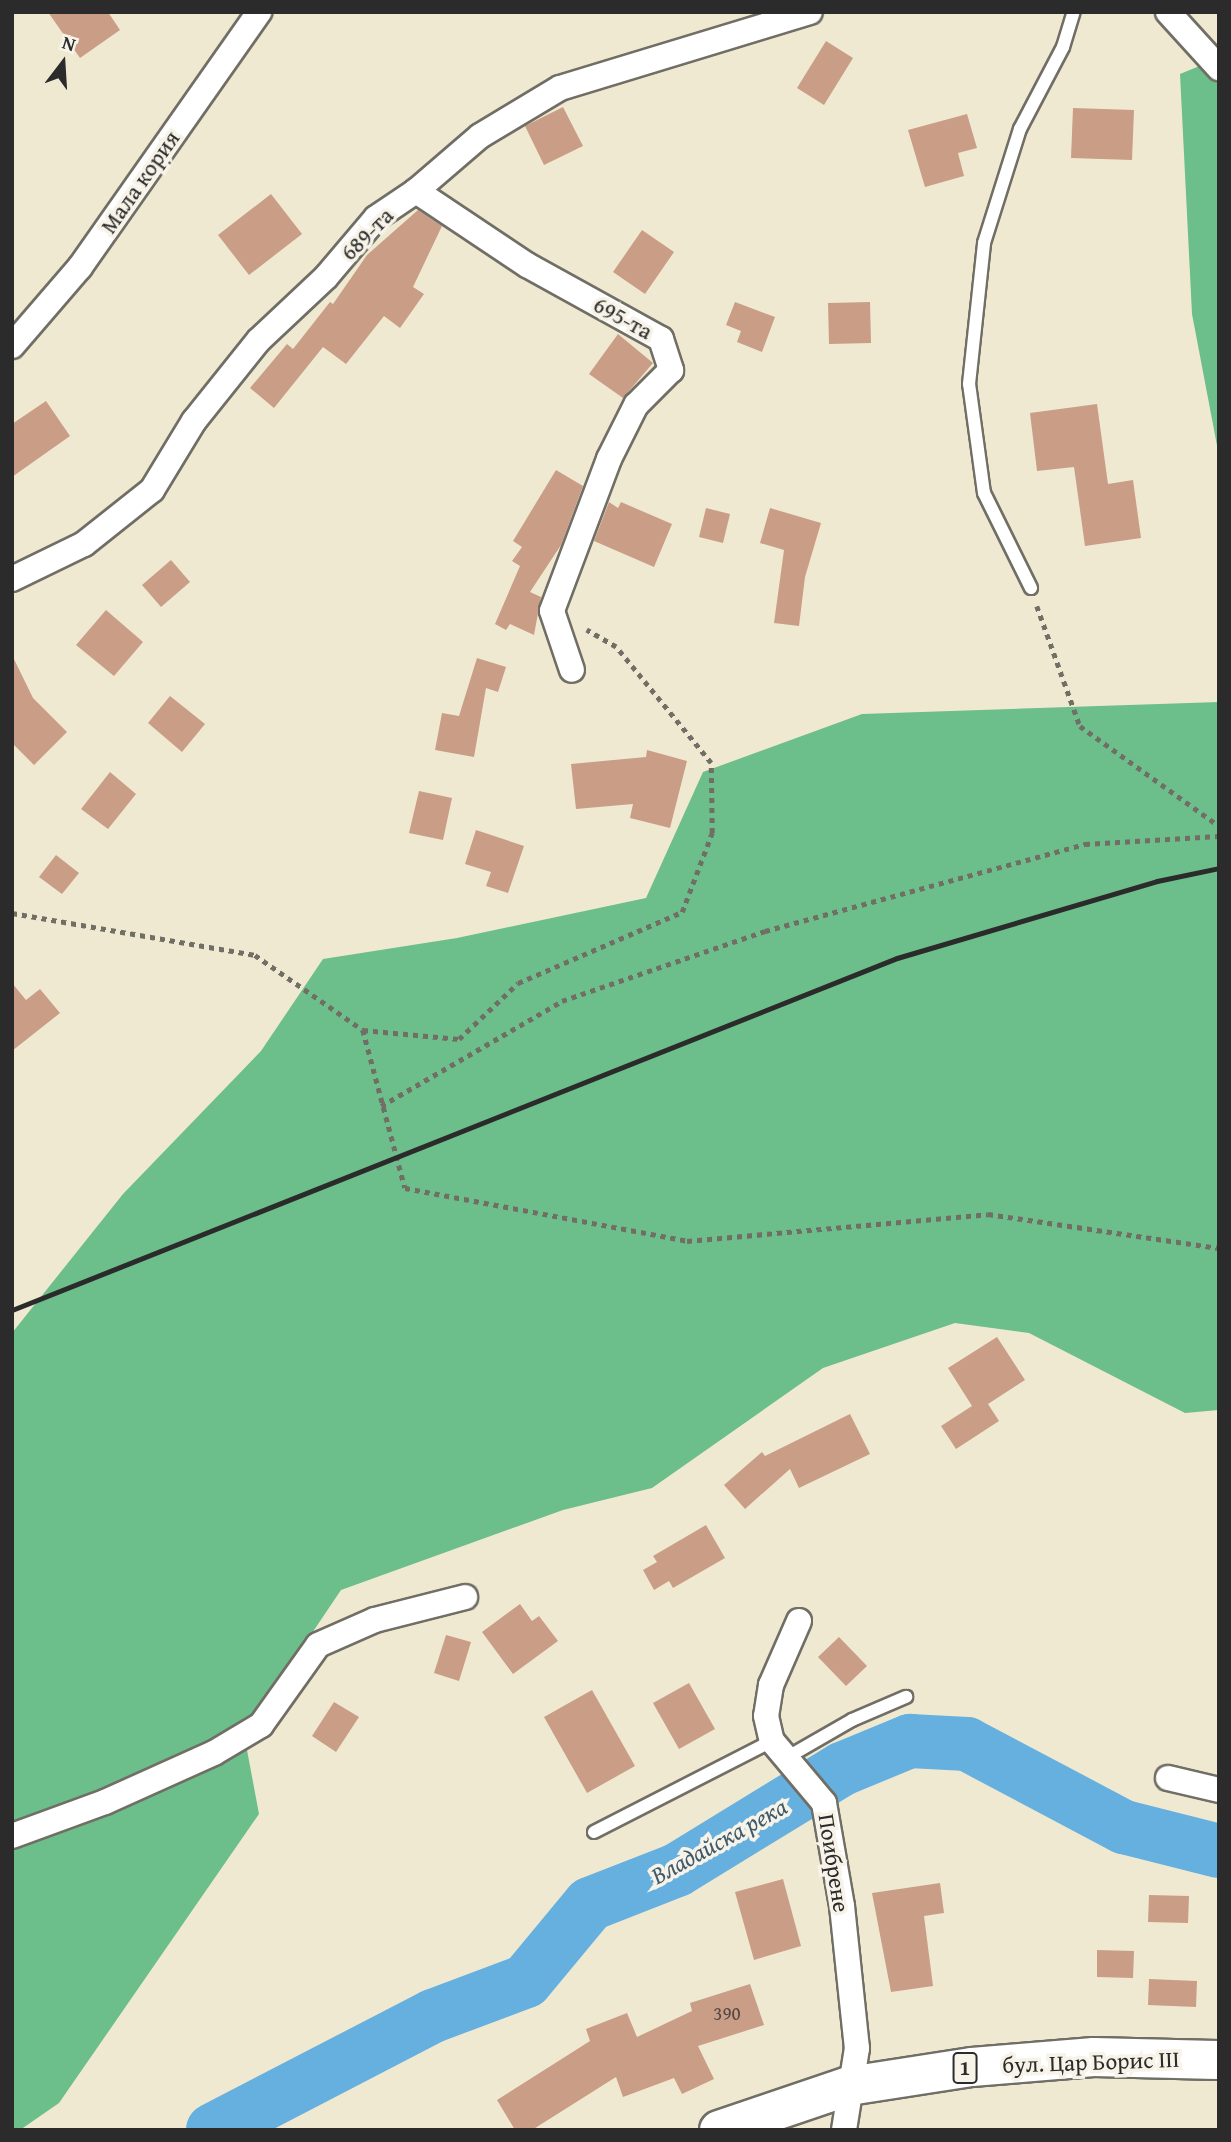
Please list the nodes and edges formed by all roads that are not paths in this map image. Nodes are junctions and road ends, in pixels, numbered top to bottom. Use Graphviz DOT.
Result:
graph roads {
  1 [pos="260,12"];
  2 [pos="810,12"];
  3 [pos="1074,12"];
  4 [pos="1168,12"];
  5 [pos="1219,68"];
  6 [pos="416,191"];
  7 [pos="12,346"];
  8 [pos="12,579"];
  9 [pos="1031,588"];
  10 [pos="572,670"];
  11 [pos="465,1597"];
  12 [pos="799,1621"];
  13 [pos="906,1697"];
  14 [pos="779,1749"];
  15 [pos="1168,1778"];
  16 [pos="1219,1790"];
  17 [pos="594,1832"];
  18 [pos="12,1836"];
  19 [pos="1219,2060"];
  20 [pos="849,2086"];
  21 [pos="719,2130"];
  22 [pos="844,2130"];
  1 -- 7 [label="street, Мала кория"];
  2 -- 6 [label="street, 689-та"];
  3 -- 9 [label="lane"];
  4 -- 5 [label="street"];
  6 -- 8 [label="street, 689-та"];
  6 -- 10 [label="street, 695-та"];
  11 -- 18 [label="street"];
  12 -- 14 [label="street"];
  13 -- 14 [label="lane"];
  14 -- 17 [label="lane"];
  14 -- 20 [label="street, Поибрене"];
  15 -- 16 [label="street"];
  19 -- 20 [label="main road, бул. Цар Борис III / 1"];
  20 -- 21 [label="main road, бул. Цар Борис III / 1"];
  20 -- 22 [label="street, Поибрене"];
}
